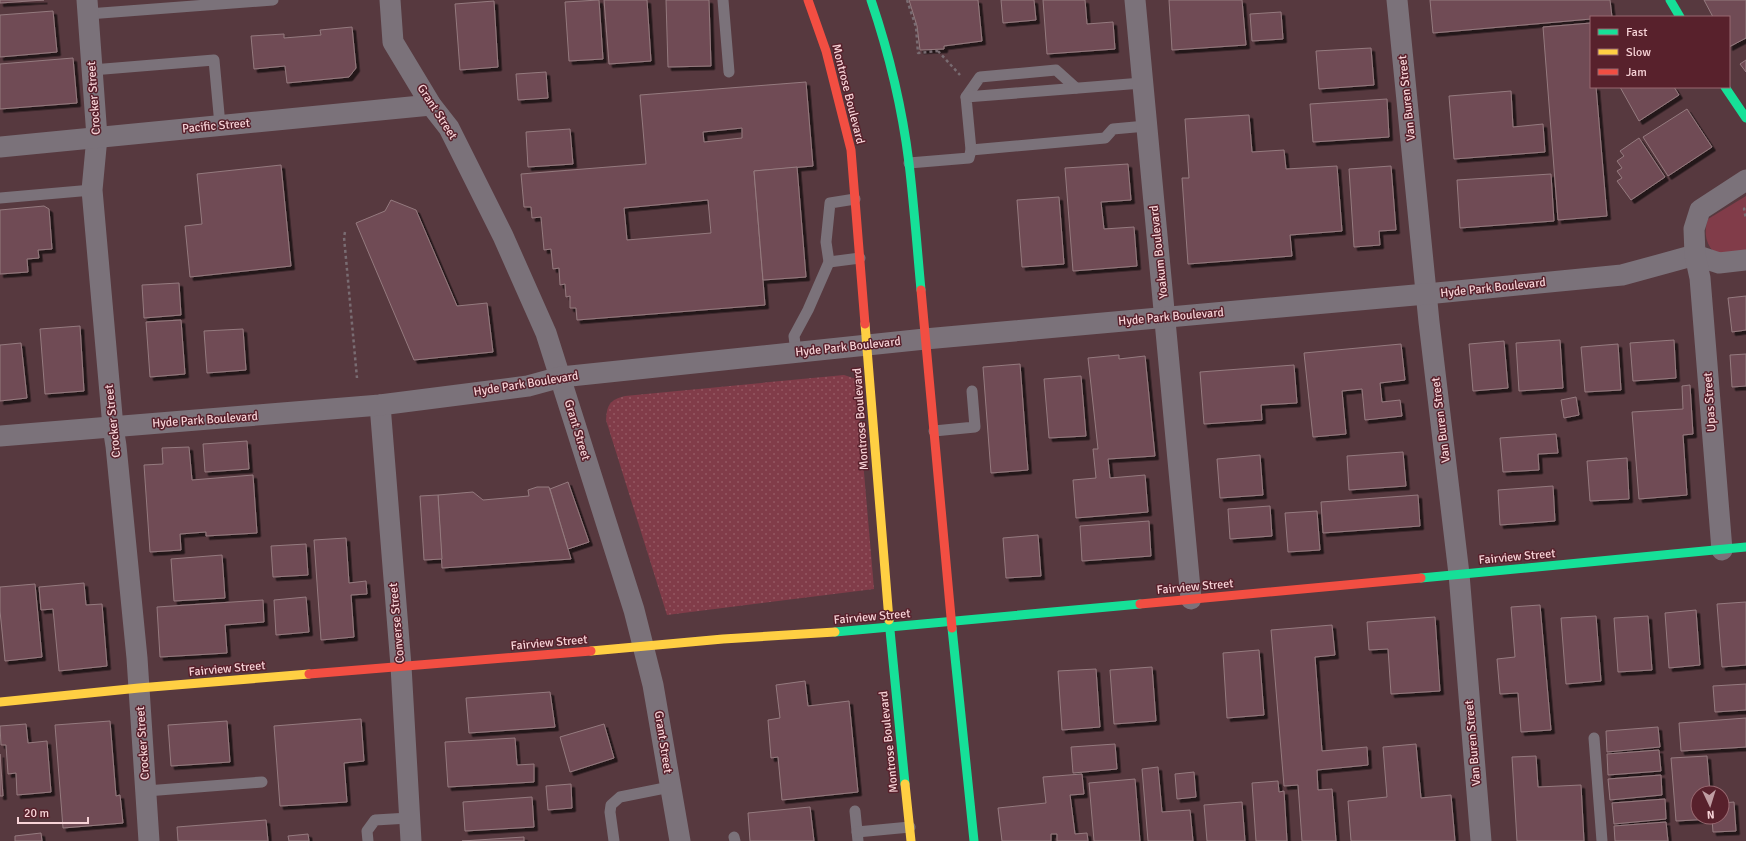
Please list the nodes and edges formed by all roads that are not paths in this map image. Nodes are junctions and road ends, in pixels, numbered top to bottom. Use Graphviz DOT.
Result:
graph roads {
  1 [pos="273,0"];
  2 [pos="390,0"];
  3 [pos="723,0"];
  4 [pos="808,0"];
  5 [pos="871,0"];
  6 [pos="1135,0"];
  7 [pos="1397,0"];
  8 [pos="1670,0"];
  9 [pos="149,5"];
  10 [pos="87,7"];
  11 [pos="1679,16"];
  12 [pos="92,70"];
  13 [pos="729,72"];
  14 [pos="1142,83"];
  15 [pos="1076,88"];
  16 [pos="1726,88"];
  17 [pos="966,97"];
  18 [pos="431,105"];
  19 [pos="1746,118"];
  20 [pos="220,125"];
  21 [pos="1146,126"];
  22 [pos="97,137"];
  23 [pos="0,147"];
  24 [pos="971,150"];
  25 [pos="909,163"];
  26 [pos="1746,180"];
  27 [pos="92,190"];
  28 [pos="0,198"];
  29 [pos="855,199"];
  30 [pos="1695,255"];
  31 [pos="860,258"];
  32 [pos="1746,260"];
  33 [pos="829,262"];
  34 [pos="1426,294"];
  35 [pos="1165,317"];
  36 [pos="925,339"];
  37 [pos="867,345"];
  38 [pos="796,352"];
  39 [pos="561,377"];
  40 [pos="972,391"];
  41 [pos="380,405"];
  42 [pos="113,427"];
  43 [pos="934,431"];
  44 [pos="0,436"];
  45 [pos="1746,547"];
  46 [pos="1722,550"];
  47 [pos="1459,574"];
  48 [pos="1191,599"];
  49 [pos="951,622"];
  50 [pos="890,628"];
  51 [pos="644,647"];
  52 [pos="400,666"];
  53 [pos="139,688"];
  54 [pos="0,702"];
  55 [pos="1594,738"];
  56 [pos="262,782"];
  57 [pos="670,787"];
  58 [pos="146,791"];
  59 [pos="854,811"];
  60 [pos="409,818"];
  61 [pos="910,827"];
  62 [pos="857,836"];
  63 [pos="149,841"];
  64 [pos="368,841"];
  65 [pos="411,841"];
  66 [pos="614,841"];
  67 [pos="680,841"];
  68 [pos="911,841"];
  69 [pos="974,841"];
  70 [pos="1481,841"];
  71 [pos="1602,841"];
  1 -- 9 [label="lane"];
  2 -- 18 [label="street, Grant Street"];
  3 -- 13 [label="lane"];
  4 -- 29 [label="main road, Montrose Boulevard"];
  5 -- 25 [label="main road"];
  6 -- 14 [label="street, Yoakum Boulevard"];
  7 -- 34 [label="street, Van Buren Street"];
  8 -- 11 [label="main road"];
  9 -- 10 [label="lane"];
  10 -- 12 [label="street, Crocker Street"];
  12 -- 20 [label="lane"];
  12 -- 22 [label="street, Crocker Street"];
  14 -- 15 [label="lane"];
  14 -- 21 [label="street, Yoakum Boulevard"];
  15 -- 17 [label="lane"];
  15 -- 17 [label="lane"];
  16 -- 19 [label="main road"];
  17 -- 24 [label="lane"];
  18 -- 20 [label="street, Pacific Street"];
  18 -- 39 [label="street, Grant Street"];
  20 -- 22 [label="street, Pacific Street"];
  21 -- 24 [label="lane"];
  21 -- 35 [label="street, Yoakum Boulevard"];
  22 -- 23 [label="street, Pacific Street"];
  22 -- 27 [label="street, Crocker Street"];
  24 -- 25 [label="lane"];
  25 -- 36 [label="main road"];
  26 -- 30 [label="street"];
  27 -- 28 [label="lane"];
  27 -- 42 [label="street, Crocker Street"];
  29 -- 31 [label="main road, Montrose Boulevard"];
  29 -- 33 [label="lane"];
  30 -- 32 [label="street"];
  30 -- 34 [label="street, Hyde Park Boulevard"];
  30 -- 46 [label="street, Upas Street"];
  31 -- 33 [label="lane"];
  31 -- 37 [label="main road, Montrose Boulevard"];
  33 -- 38 [label="lane"];
  34 -- 35 [label="street, Hyde Park Boulevard"];
  34 -- 47 [label="street, Van Buren Street"];
  35 -- 36 [label="street, Hyde Park Boulevard"];
  35 -- 48 [label="street, Yoakum Boulevard"];
  36 -- 37 [label="street, Hyde Park Boulevard"];
  36 -- 43 [label="main road"];
  37 -- 38 [label="street, Hyde Park Boulevard"];
  37 -- 50 [label="main road, Montrose Boulevard"];
  38 -- 39 [label="street, Hyde Park Boulevard"];
  39 -- 41 [label="street, Hyde Park Boulevard"];
  39 -- 51 [label="street, Grant Street"];
  40 -- 43 [label="lane"];
  41 -- 42 [label="street, Hyde Park Boulevard"];
  41 -- 52 [label="street, Converse Street"];
  42 -- 44 [label="street, Hyde Park Boulevard"];
  42 -- 53 [label="street, Crocker Street"];
  43 -- 49 [label="main road"];
  45 -- 46 [label="main road, Fairview Street"];
  46 -- 47 [label="main road, Fairview Street"];
  47 -- 48 [label="main road, Fairview Street"];
  47 -- 70 [label="street, Van Buren Street"];
  48 -- 49 [label="main road, Fairview Street"];
  49 -- 50 [label="main road, Fairview Street"];
  49 -- 69 [label="main road"];
  50 -- 51 [label="main road, Fairview Street"];
  50 -- 61 [label="main road, Montrose Boulevard"];
  51 -- 52 [label="main road, Fairview Street"];
  51 -- 57 [label="street, Grant Street"];
  52 -- 53 [label="main road, Fairview Street"];
  52 -- 60 [label="street, Converse Street"];
  53 -- 54 [label="main road, Fairview Street"];
  53 -- 58 [label="street, Crocker Street"];
  55 -- 71 [label="lane"];
  56 -- 58 [label="lane"];
  57 -- 66 [label="lane"];
  57 -- 67 [label="street, Grant Street"];
  58 -- 63 [label="street, Crocker Street"];
  59 -- 62 [label="lane"];
  60 -- 64 [label="lane"];
  60 -- 65 [label="street, Converse Street"];
  61 -- 62 [label="lane"];
  61 -- 68 [label="main road, Montrose Boulevard"];
}
